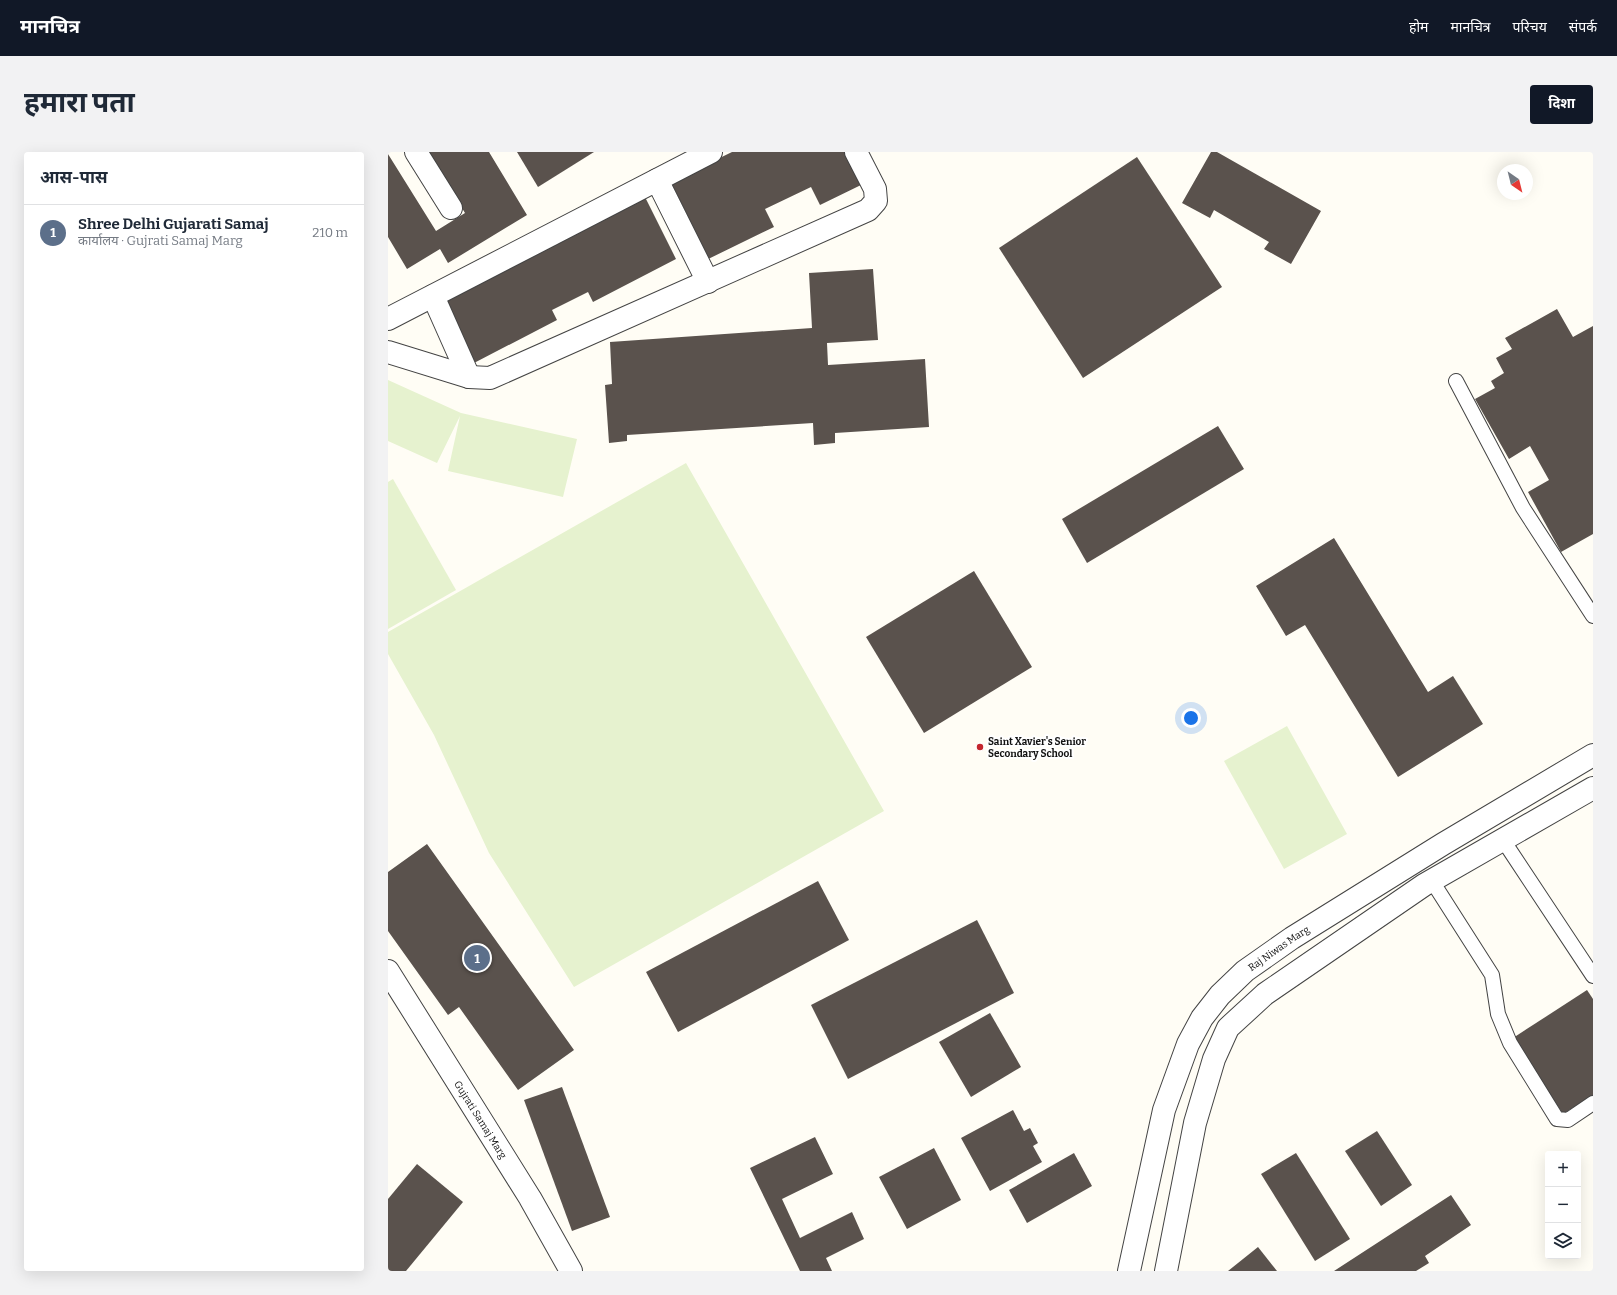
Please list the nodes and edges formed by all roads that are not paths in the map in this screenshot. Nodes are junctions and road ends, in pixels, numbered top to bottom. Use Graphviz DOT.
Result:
graph roads {
  1 [pos="416,152"];
  2 [pos="711,152"];
  3 [pos="856,152"];
  4 [pos="657,180"];
  5 [pos="451,208"];
  6 [pos="708,282"];
  7 [pos="433,296"];
  8 [pos="388,319"];
  9 [pos="388,352"];
  10 [pos="469,377"];
  11 [pos="1456,382"];
  12 [pos="1593,616"];
  13 [pos="1593,755"];
  14 [pos="1593,788"];
  15 [pos="1503,840"];
  16 [pos="1432,881"];
  17 [pos="388,971"];
  18 [pos="1593,976"];
  19 [pos="1593,1103"];
  20 [pos="570,1271"];
  21 [pos="1129,1271"];
  22 [pos="1166,1271"];
  1 -- 5 [label="street"];
  2 -- 4 [label="street"];
  3 -- 6 [label="street"];
  4 -- 6 [label="street"];
  4 -- 7 [label="street"];
  6 -- 10 [label="street"];
  7 -- 8 [label="street"];
  7 -- 10 [label="street"];
  9 -- 10 [label="street"];
  11 -- 12 [label="lane"];
  13 -- 21 [label="street, Raj Niwas Marg"];
  14 -- 15 [label="street"];
  15 -- 16 [label="street"];
  15 -- 18 [label="lane"];
  16 -- 19 [label="lane"];
  16 -- 22 [label="street"];
  17 -- 20 [label="street, Gujrati Samaj Marg"];
}
